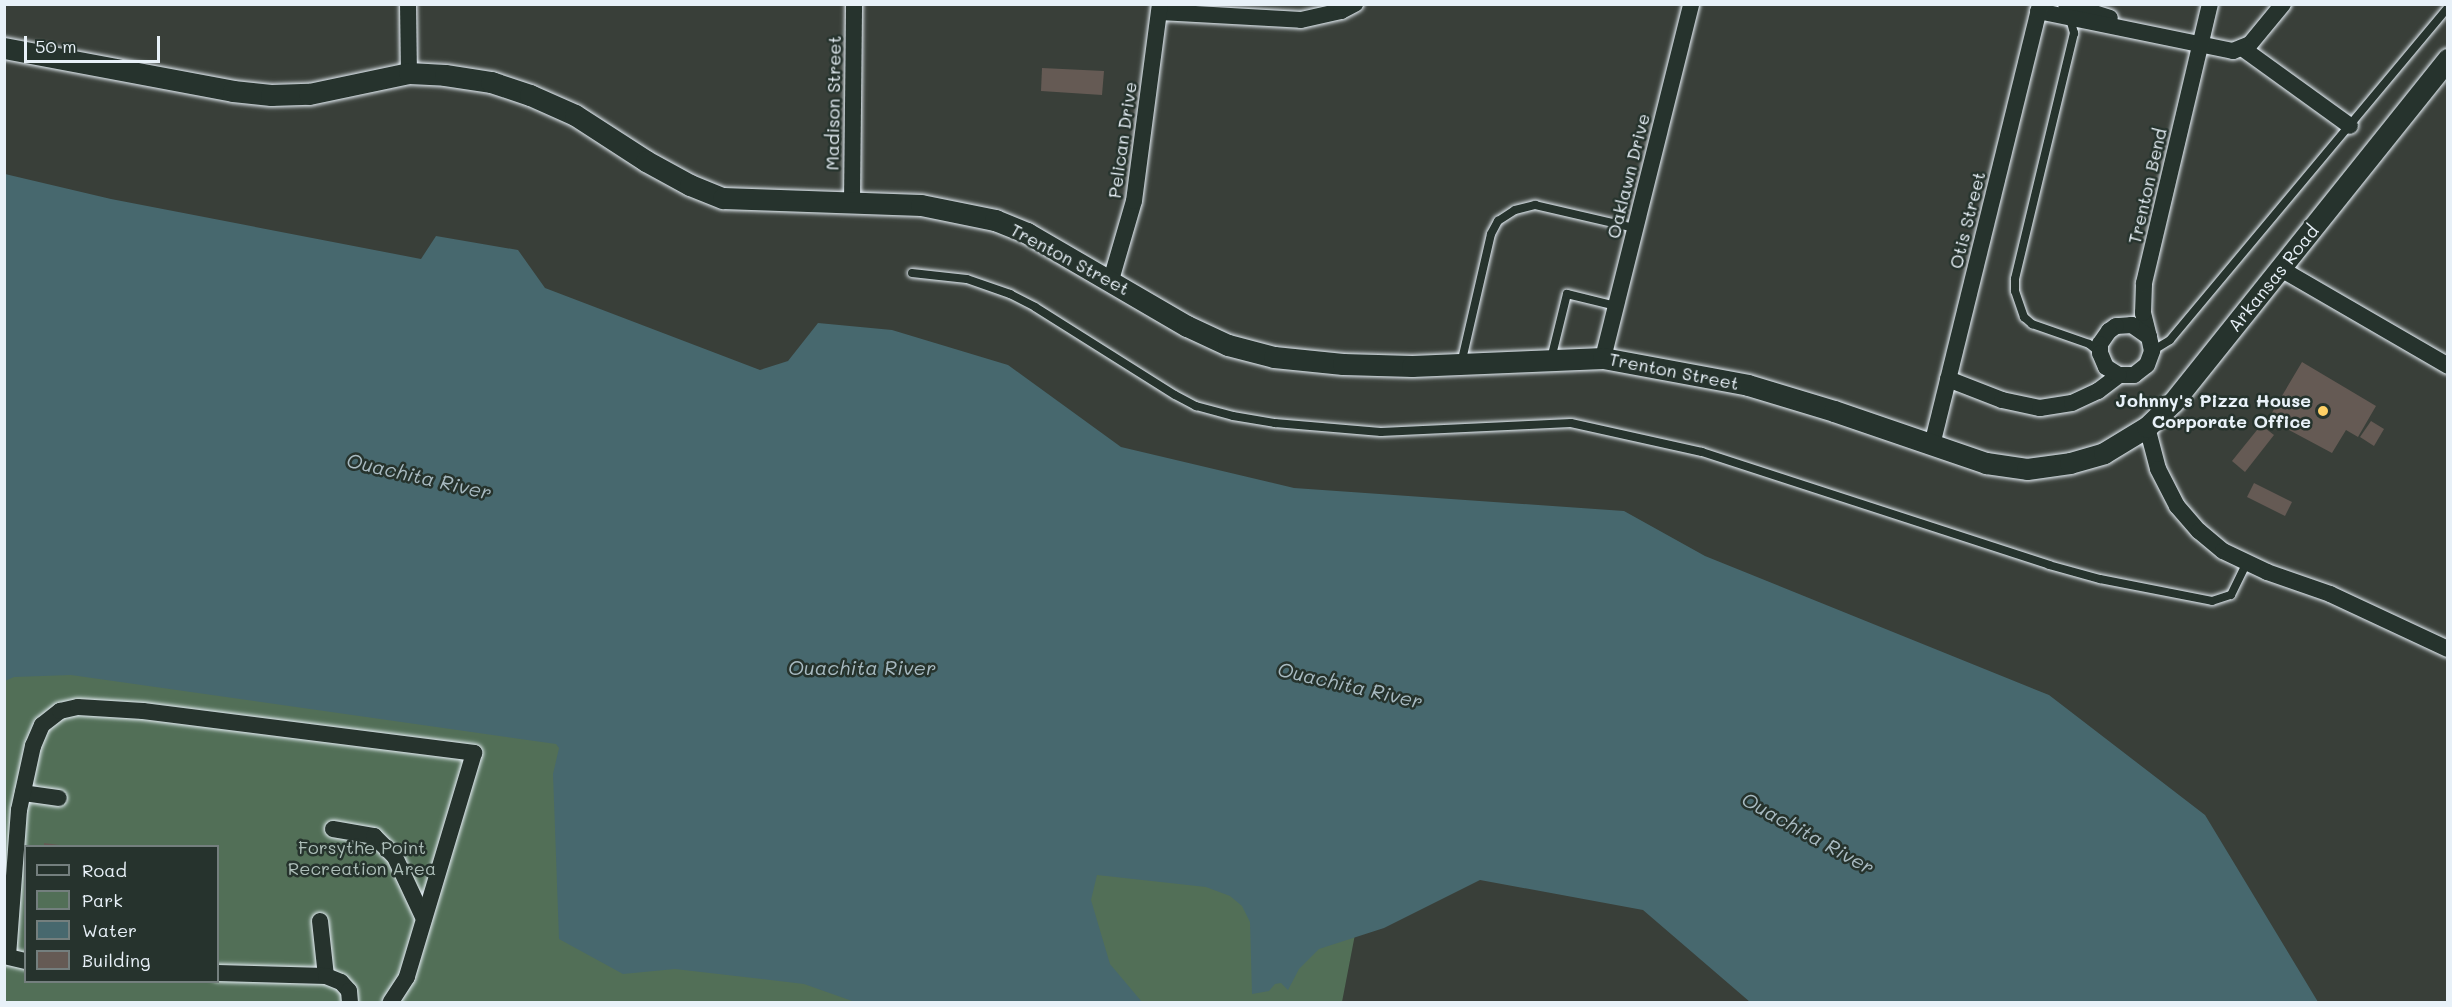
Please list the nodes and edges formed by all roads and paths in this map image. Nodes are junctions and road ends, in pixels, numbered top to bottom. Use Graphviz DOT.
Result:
graph roads {
  1 [pos="408,4"];
  2 [pos="854,4"];
  3 [pos="1355,4"];
  4 [pos="1691,4"];
  5 [pos="2210,4"];
  6 [pos="2283,4"];
  7 [pos="2448,7"];
  8 [pos="1160,8"];
  9 [pos="2039,8"];
  10 [pos="2071,9"];
  11 [pos="2200,45"];
  12 [pos="4,48"];
  13 [pos="2242,48"];
  14 [pos="2448,59"];
  15 [pos="409,73"];
  16 [pos="2350,126"];
  17 [pos="852,201"];
  18 [pos="1635,228"];
  19 [pos="2281,269"];
  20 [pos="912,273"];
  21 [pos="1111,280"];
  22 [pos="1616,306"];
  23 [pos="2150,344"];
  24 [pos="2100,353"];
  25 [pos="1603,358"];
  26 [pos="1551,360"];
  27 [pos="1461,364"];
  28 [pos="2448,366"];
  29 [pos="2119,375"];
  30 [pos="1948,379"];
  31 [pos="2147,427"];
  32 [pos="1932,446"];
  33 [pos="2070,463"];
  34 [pos="2247,562"];
  35 [pos="2448,650"];
  36 [pos="23,794"];
  37 [pos="59,798"];
  38 [pos="333,829"];
  39 [pos="20,884"];
  40 [pos="424,919"];
  41 [pos="320,921"];
  42 [pos="6,956"];
  43 [pos="24,960"];
  44 [pos="219,973"];
  45 [pos="326,976"];
  46 [pos="350,1002"];
  47 [pos="391,1002"];
  1 -- 15 [label="street"];
  2 -- 17 [label="street, Madison Street"];
  3 -- 8 [label="street"];
  4 -- 18 [label="street, Oaklawn Drive"];
  5 -- 11 [label="street, Trenton Bend"];
  6 -- 13 [label="street"];
  7 -- 16 [label="lane"];
  8 -- 21 [label="street, Pelican Drive"];
  9 -- 10 [label="street"];
  9 -- 30 [label="street, Otis Street"];
  10 -- 11 [label="street"];
  10 -- 24 [label="lane"];
  11 -- 13 [label="street"];
  11 -- 23 [label="street, Trenton Bend"];
  12 -- 15 [label="street, Trenton Street"];
  13 -- 16 [label="street"];
  14 -- 19 [label="street, Arkansas Road"];
  15 -- 17 [label="street, Trenton Street"];
  16 -- 23 [label="lane"];
  17 -- 21 [label="street, Trenton Street"];
  18 -- 22 [label="street, Oaklawn Drive"];
  18 -- 27 [label="lane"];
  19 -- 28 [label="street"];
  19 -- 31 [label="street, Arkansas Road"];
  20 -- 34 [label="lane"];
  21 -- 27 [label="street, Trenton Street"];
  22 -- 25 [label="street, Oaklawn Drive"];
  22 -- 26 [label="lane"];
  23 -- 24 [label="street"];
  23 -- 29 [label="street"];
  24 -- 29 [label="street"];
  25 -- 26 [label="street, Trenton Street"];
  25 -- 32 [label="street, Trenton Street"];
  26 -- 27 [label="street, Trenton Street"];
  29 -- 30 [label="street"];
  30 -- 32 [label="street, Otis Street"];
  31 -- 33 [label="street, Arkansas Road"];
  31 -- 34 [label="street"];
  32 -- 33 [label="street, Trenton Street"];
  34 -- 35 [label="street"];
  36 -- 37 [label="street"];
  36 -- 39 [label="street"];
  36 -- 40 [label="street"];
  38 -- 40 [label="street"];
  39 -- 42 [label="street"];
  40 -- 47 [label="street"];
  41 -- 45 [label="street"];
  42 -- 43 [label="street"];
  44 -- 45 [label="street"];
  45 -- 46 [label="street"];
}
